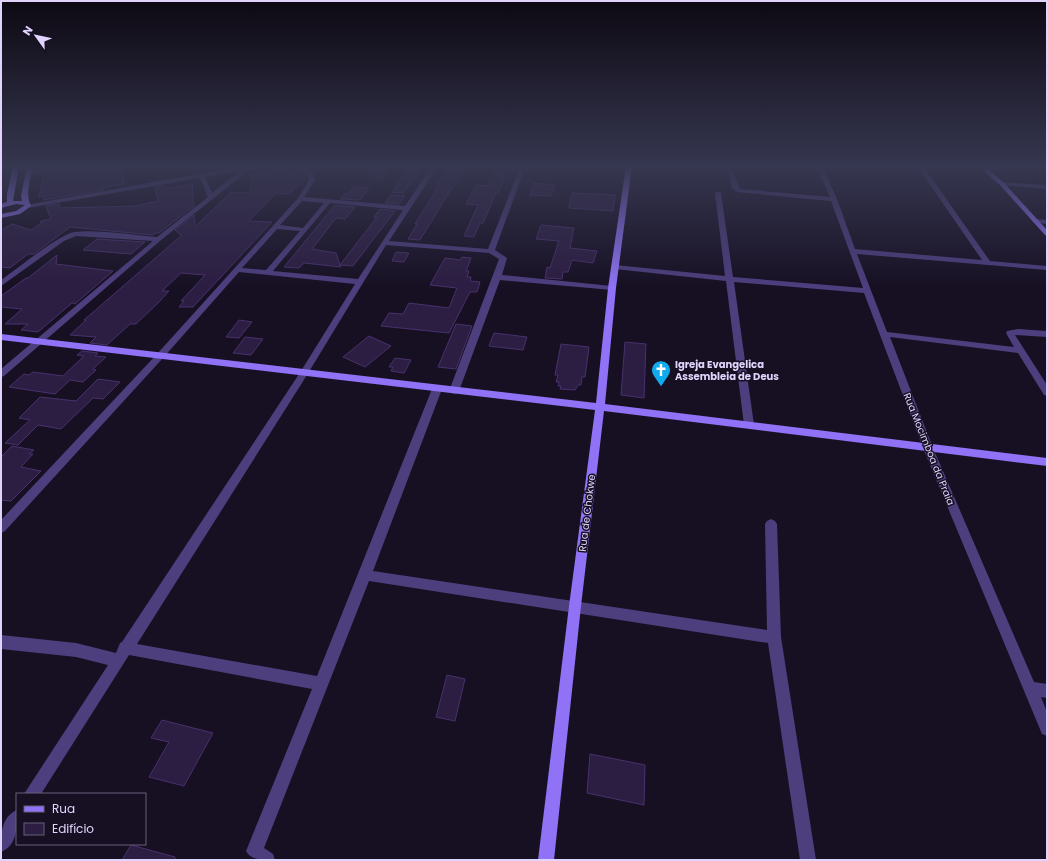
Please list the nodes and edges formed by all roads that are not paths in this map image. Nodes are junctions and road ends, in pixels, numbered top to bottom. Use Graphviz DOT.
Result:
graph roads {
  1 [pos="24,206"];
  2 [pos="200,206"];
  3 [pos="294,206"];
  4 [pos="325,206"];
  5 [pos="387,206"];
  6 [pos="508,206"];
  7 [pos="623,206"];
  8 [pos="720,206"];
  9 [pos="836,206"];
  10 [pos="948,206"];
  11 [pos="1022,206"];
  12 [pos="408,208"];
  13 [pos="3,217"];
  14 [pos="1035,221"];
  15 [pos="1047,222"];
  16 [pos="275,227"];
  17 [pos="305,230"];
  18 [pos="1047,234"];
  19 [pos="159,239"];
  20 [pos="384,243"];
  21 [pos="491,251"];
  22 [pos="852,251"];
  23 [pos="988,263"];
  24 [pos="615,267"];
  25 [pos="1047,268"];
  26 [pos="238,270"];
  27 [pos="268,273"];
  28 [pos="497,277"];
  29 [pos="730,279"];
  30 [pos="361,282"];
  31 [pos="1,284"];
  32 [pos="612,288"];
  33 [pos="867,291"];
  34 [pos="884,334"];
  35 [pos="1047,334"];
  36 [pos="1,337"];
  37 [pos="39,342"];
  38 [pos="1020,350"];
  39 [pos="160,356"];
  40 [pos="304,373"];
  41 [pos="1,374"];
  42 [pos="437,389"];
  43 [pos="454,391"];
  44 [pos="1047,393"];
  45 [pos="600,407"];
  46 [pos="749,426"];
  47 [pos="928,448"];
  48 [pos="1047,462"];
  49 [pos="771,524"];
  50 [pos="1,528"];
  51 [pos="365,575"];
  52 [pos="575,606"];
  53 [pos="774,637"];
  54 [pos="1,642"];
  55 [pos="125,648"];
  56 [pos="118,660"];
  57 [pos="321,684"];
  58 [pos="1031,688"];
  59 [pos="1047,691"];
  60 [pos="1047,729"];
  61 [pos="33,793"];
  62 [pos="16,820"];
  63 [pos="1,844"];
  64 [pos="267,860"];
  65 [pos="546,860"];
  66 [pos="808,860"];
  1 -- 13 [label="street"];
  2 -- 19 [label="street"];
  3 -- 16 [label="street"];
  4 -- 17 [label="street"];
  5 -- 12 [label="street"];
  6 -- 21 [label="street"];
  7 -- 24 [label="street, Rua de Chokwe"];
  8 -- 29 [label="street"];
  9 -- 22 [label="street, Rua Mocimboa da Praia"];
  10 -- 23 [label="street"];
  11 -- 14 [label="street"];
  12 -- 20 [label="street"];
  14 -- 15 [label="street"];
  14 -- 18 [label="street"];
  16 -- 17 [label="street"];
  16 -- 26 [label="street"];
  17 -- 27 [label="street"];
  19 -- 31 [label="street"];
  19 -- 37 [label="street"];
  20 -- 21 [label="street"];
  20 -- 30 [label="street"];
  21 -- 28 [label="street"];
  22 -- 23 [label="street"];
  22 -- 33 [label="street, Rua Mocimboa da Praia"];
  23 -- 25 [label="street"];
  24 -- 29 [label="street"];
  24 -- 32 [label="street, Rua de Chokwe"];
  26 -- 27 [label="street"];
  26 -- 39 [label="street"];
  27 -- 30 [label="street"];
  28 -- 32 [label="street"];
  28 -- 43 [label="street"];
  29 -- 33 [label="street"];
  29 -- 46 [label="street"];
  30 -- 40 [label="street"];
  32 -- 45 [label="street, Rua de Chokwe"];
  33 -- 34 [label="street, Rua Mocimboa da Praia"];
  34 -- 38 [label="street"];
  34 -- 47 [label="street, Rua Mocimboa da Praia"];
  35 -- 38 [label="street"];
  36 -- 37 [label="street"];
  37 -- 39 [label="street"];
  37 -- 41 [label="street"];
  38 -- 44 [label="street"];
  39 -- 40 [label="street"];
  39 -- 50 [label="street"];
  40 -- 42 [label="street"];
  40 -- 55 [label="street"];
  42 -- 43 [label="street"];
  42 -- 51 [label="street"];
  43 -- 45 [label="street"];
  45 -- 46 [label="street"];
  45 -- 52 [label="street, Rua de Chokwe"];
  46 -- 47 [label="street"];
  47 -- 48 [label="street"];
  47 -- 58 [label="street, Rua Mocimboa da Praia"];
  49 -- 53 [label="street"];
  51 -- 52 [label="street"];
  51 -- 57 [label="street"];
  52 -- 53 [label="street"];
  52 -- 65 [label="street, Rua de Chokwe"];
  53 -- 66 [label="street"];
  54 -- 56 [label="street"];
  55 -- 56 [label="street"];
  55 -- 57 [label="street"];
  56 -- 61 [label="street"];
  57 -- 64 [label="street"];
  58 -- 59 [label="street"];
  58 -- 60 [label="street, Rua Mocimboa da Praia"];
  62 -- 63 [label="street"];
}
